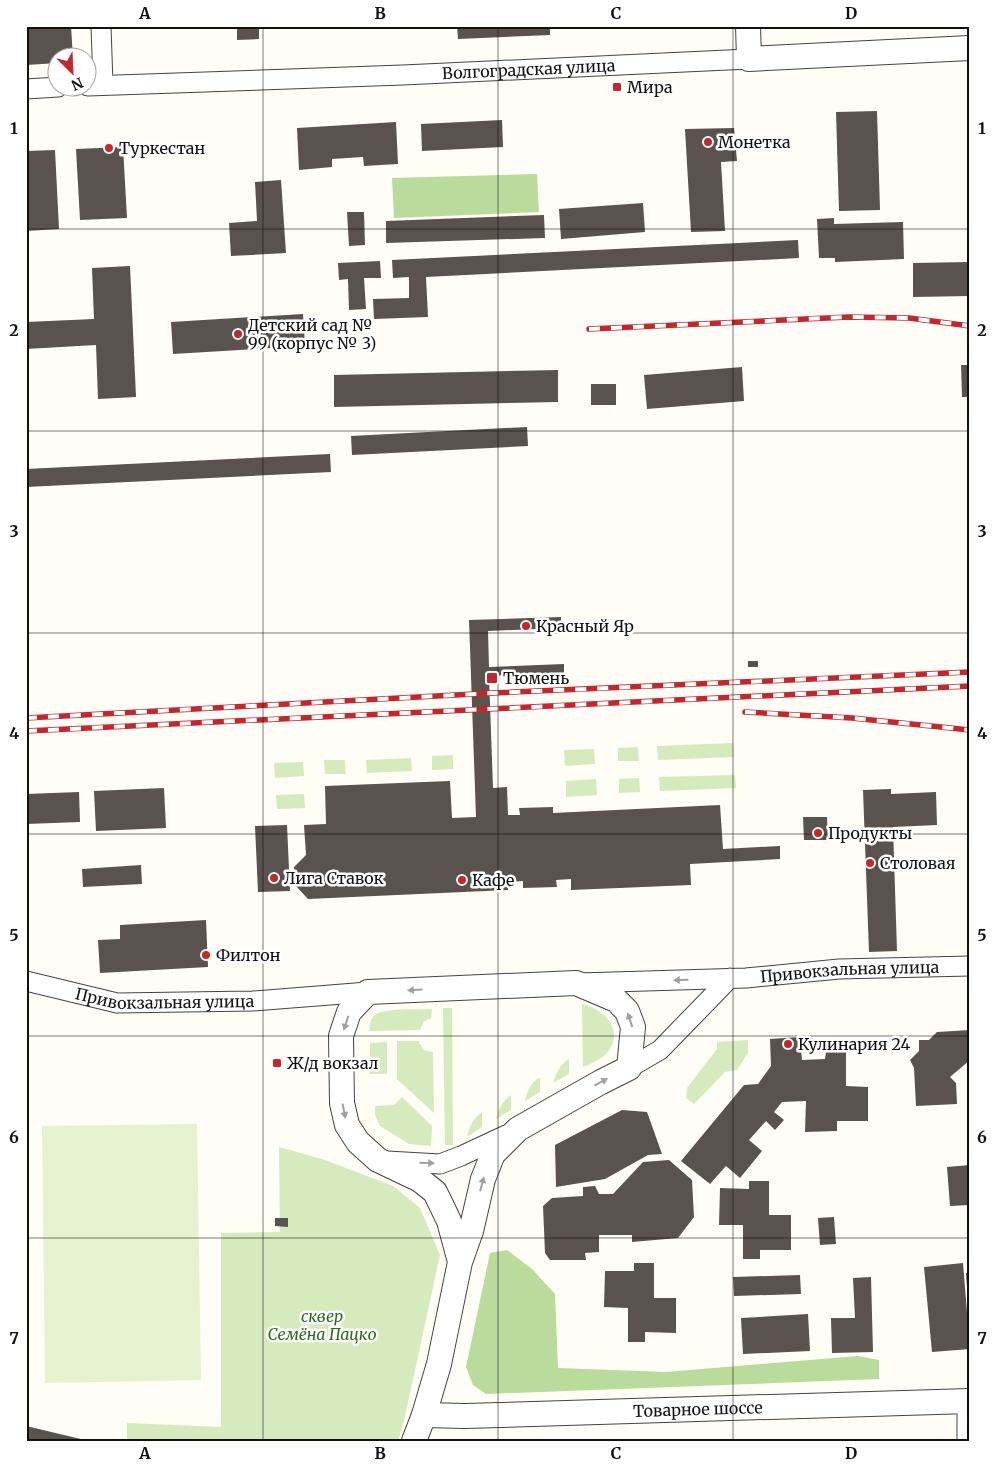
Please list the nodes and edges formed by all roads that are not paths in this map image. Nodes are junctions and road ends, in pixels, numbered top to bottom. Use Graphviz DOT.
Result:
graph roads {
  1 [pos="101,26"];
  2 [pos="748,26"];
  3 [pos="970,48"];
  4 [pos="98,56"];
  5 [pos="749,59"];
  6 [pos="98,85"];
  7 [pos="48,88"];
  8 [pos="26,89"];
  9 [pos="970,966"];
  10 [pos="730,978"];
  11 [pos="26,981"];
  12 [pos="576,983"];
  13 [pos="368,992"];
  14 [pos="629,1068"];
  15 [pos="518,1129"];
  16 [pos="378,1160"];
  17 [pos="460,1262"];
  18 [pos="968,1401"];
  19 [pos="424,1415"];
  20 [pos="968,1440"];
  21 [pos="414,1441"];
  22 [pos="424,1441"];
  1 -- 4 [label="street"];
  2 -- 5 [label="street"];
  3 -- 5 [label="street, Волгоградская улица"];
  5 -- 6 [label="street, Волгоградская улица"];
  7 -- 8 [label="street"];
  9 -- 10 [label="street, Привокзальная улица"];
  10 -- 12 [label="street, Привокзальная улица, one-way"];
  10 -- 14 [label="street"];
  11 -- 13 [label="street, Привокзальная улица"];
  12 -- 13 [label="street, Привокзальная улица, one-way"];
  14 -- 12 [label="street, Привокзальная улица, one-way"];
  13 -- 16 [label="street, one-way"];
  15 -- 14 [label="street, one-way"];
  16 -- 15 [label="street, one-way"];
  17 -- 15 [label="street, one-way"];
  16 -- 17 [label="street"];
  17 -- 19 [label="street"];
  18 -- 19 [label="street, Товарное шоссе"];
  18 -- 20 [label="street"];
  19 -- 21 [label="street"];
  19 -- 22 [label="street"];
}
